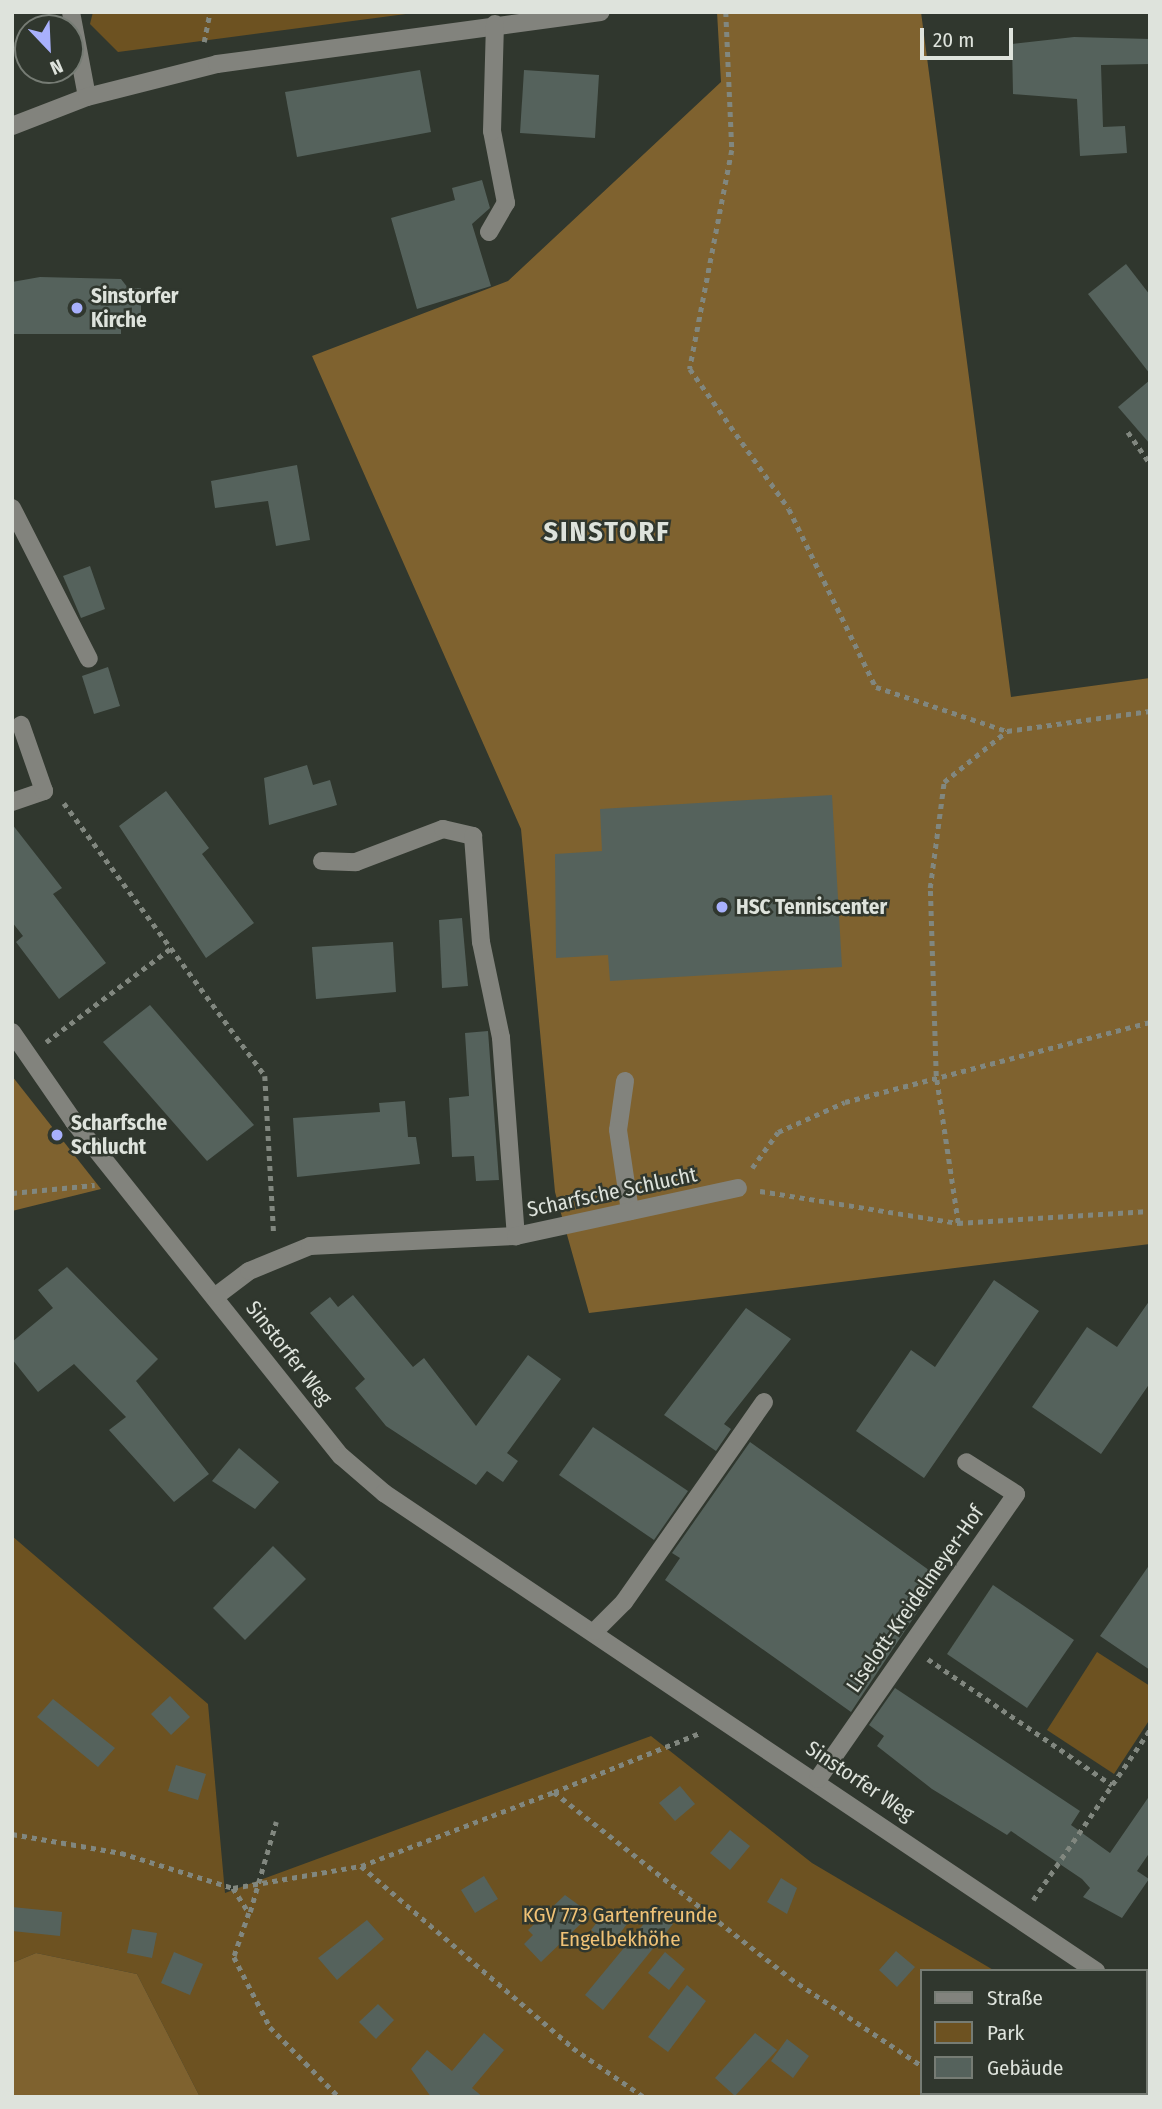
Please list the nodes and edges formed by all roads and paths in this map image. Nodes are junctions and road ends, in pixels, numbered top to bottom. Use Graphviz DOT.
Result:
graph roads {
  1 [pos="71,12"];
  2 [pos="600,12"];
  3 [pos="726,12"];
  4 [pos="495,24"];
  5 [pos="87,97"];
  6 [pos="12,125"];
  7 [pos="489,232"];
  8 [pos="1128,432"];
  9 [pos="1150,463"];
  10 [pos="12,508"];
  11 [pos="89,659"];
  12 [pos="1150,711"];
  13 [pos="22,725"];
  14 [pos="1007,731"];
  15 [pos="60,798"];
  16 [pos="12,802"];
  17 [pos="321,861"];
  18 [pos="171,948"];
  19 [pos="1150,1022"];
  20 [pos="12,1032"];
  21 [pos="28,1055"];
  22 [pos="936,1076"];
  23 [pos="625,1081"];
  24 [pos="123,1182"];
  25 [pos="738,1188"];
  26 [pos="12,1193"];
  27 [pos="630,1211"];
  28 [pos="1150,1211"];
  29 [pos="958,1223"];
  30 [pos="516,1236"];
  31 [pos="276,1261"];
  32 [pos="216,1296"];
  33 [pos="764,1402"];
  34 [pos="965,1462"];
  35 [pos="596,1631"];
  36 [pos="944,1671"];
  37 [pos="730,1720"];
  38 [pos="1150,1730"];
  39 [pos="818,1779"];
  40 [pos="1112,1785"];
  41 [pos="554,1792"];
  42 [pos="275,1822"];
  43 [pos="12,1834"];
  44 [pos="361,1866"];
  45 [pos="259,1886"];
  46 [pos="233,1888"];
  47 [pos="249,1913"];
  48 [pos="1020,1919"];
  49 [pos="1093,1969"];
  50 [pos="920,2065"];
  51 [pos="339,2097"];
  52 [pos="644,2097"];
  1 -- 5 [label="street"];
  2 -- 4 [label="street"];
  3 -- 14 [label="path"];
  4 -- 5 [label="street"];
  4 -- 7 [label="street"];
  5 -- 6 [label="street"];
  8 -- 9 [label="path"];
  10 -- 11 [label="street"];
  12 -- 14 [label="path"];
  13 -- 16 [label="street"];
  14 -- 22 [label="path"];
  15 -- 18 [label="path"];
  17 -- 30 [label="street"];
  18 -- 21 [label="path"];
  18 -- 31 [label="path"];
  19 -- 22 [label="path"];
  20 -- 21 [label="street, Sinstorfer Weg"];
  21 -- 24 [label="street, Sinstorfer Weg"];
  22 -- 25 [label="path"];
  22 -- 29 [label="path"];
  23 -- 27 [label="street"];
  24 -- 26 [label="path"];
  24 -- 32 [label="street, Sinstorfer Weg"];
  25 -- 27 [label="street, Scharfsche Schlucht"];
  25 -- 29 [label="path"];
  27 -- 30 [label="street, Scharfsche Schlucht"];
  28 -- 29 [label="path"];
  30 -- 31 [label="street, Scharfsche Schlucht"];
  31 -- 32 [label="street, Scharfsche Schlucht"];
  32 -- 35 [label="street, Sinstorfer Weg"];
  33 -- 35 [label="street"];
  34 -- 39 [label="street, Liselott-Kreidelmeyer-Hof"];
  35 -- 37 [label="street, Sinstorfer Weg"];
  36 -- 40 [label="path"];
  37 -- 39 [label="street, Sinstorfer Weg"];
  37 -- 41 [label="path"];
  38 -- 40 [label="path"];
  39 -- 48 [label="street, Sinstorfer Weg"];
  40 -- 48 [label="path"];
  41 -- 44 [label="path"];
  41 -- 50 [label="path"];
  42 -- 45 [label="path"];
  43 -- 46 [label="path"];
  44 -- 45 [label="path"];
  44 -- 52 [label="path"];
  45 -- 46 [label="path"];
  45 -- 47 [label="path"];
  46 -- 47 [label="path"];
  47 -- 51 [label="path"];
  48 -- 49 [label="street, Sinstorfer Weg"];
}
